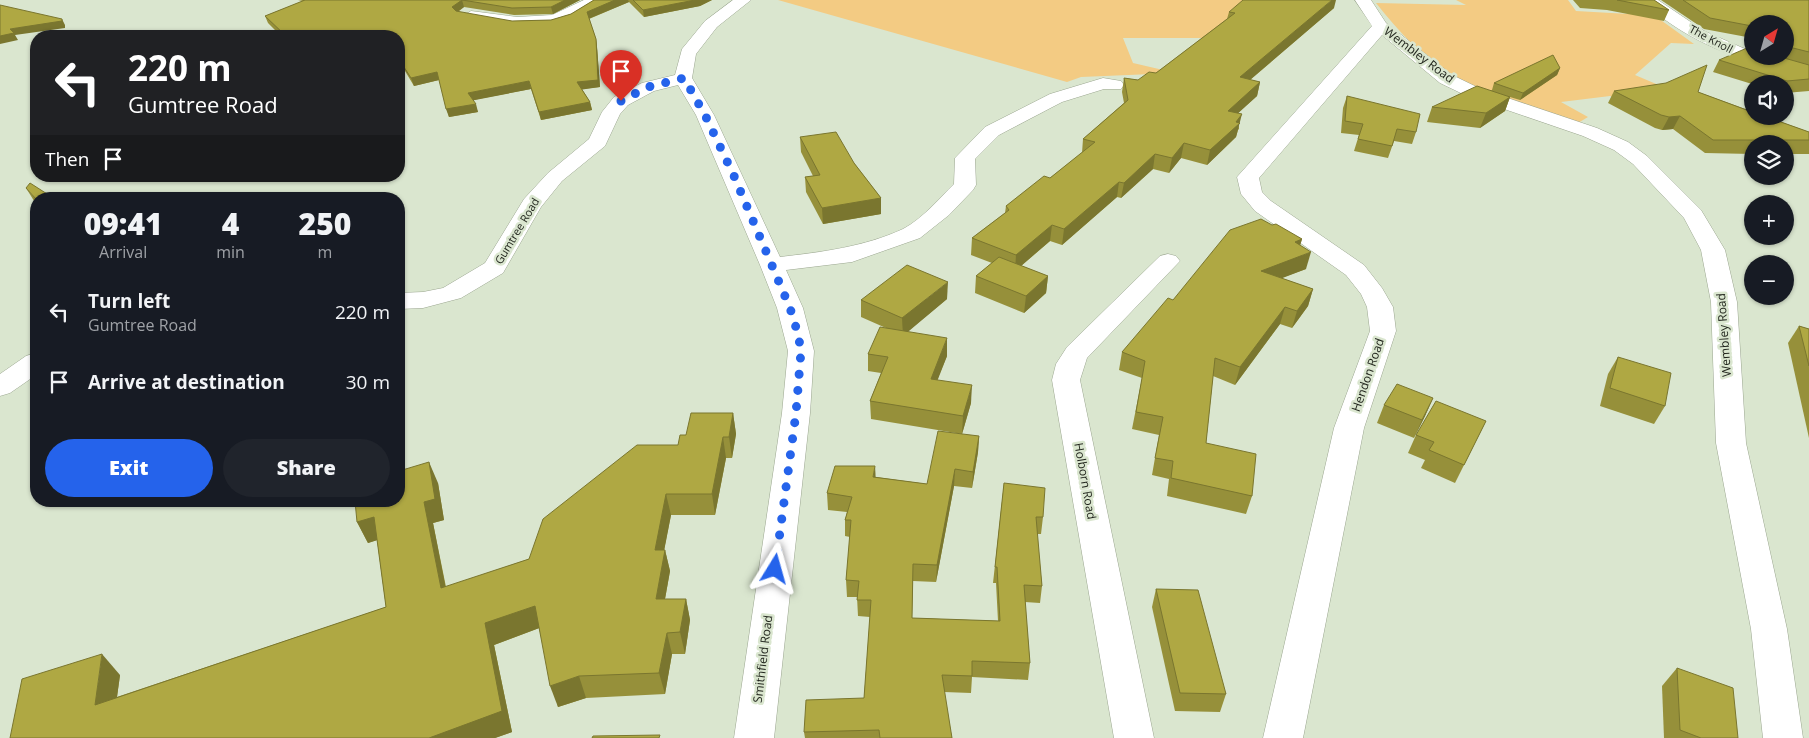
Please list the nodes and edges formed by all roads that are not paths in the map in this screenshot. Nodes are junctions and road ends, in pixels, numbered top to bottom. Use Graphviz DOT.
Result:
graph roads {
  1 [pos="597,0"];
  2 [pos="743,0"];
  3 [pos="1363,0"];
  4 [pos="1648,0"];
  5 [pos="464,14"];
  6 [pos="1380,26"];
  7 [pos="1809,73"];
  8 [pos="684,78"];
  9 [pos="1115,85"];
  10 [pos="1168,260"];
  11 [pos="772,265"];
  12 [pos="405,301"];
  13 [pos="30,366"];
  14 [pos="0,387"];
  15 [pos="754,738"];
  16 [pos="1134,738"];
  17 [pos="1283,738"];
  18 [pos="1783,738"];
  1 -- 5 [label="street"];
  2 -- 8 [label="street"];
  3 -- 6 [label="street"];
  4 -- 7 [label="street, The Knoll"];
  6 -- 17 [label="street, Hendon Road"];
  6 -- 18 [label="street, Wembley Road"];
  8 -- 11 [label="street, Smithfield Road"];
  8 -- 12 [label="street, Gumtree Road"];
  9 -- 11 [label="street"];
  10 -- 16 [label="street, Holborn Road"];
  11 -- 15 [label="street, Smithfield Road"];
  13 -- 14 [label="street"];
}
